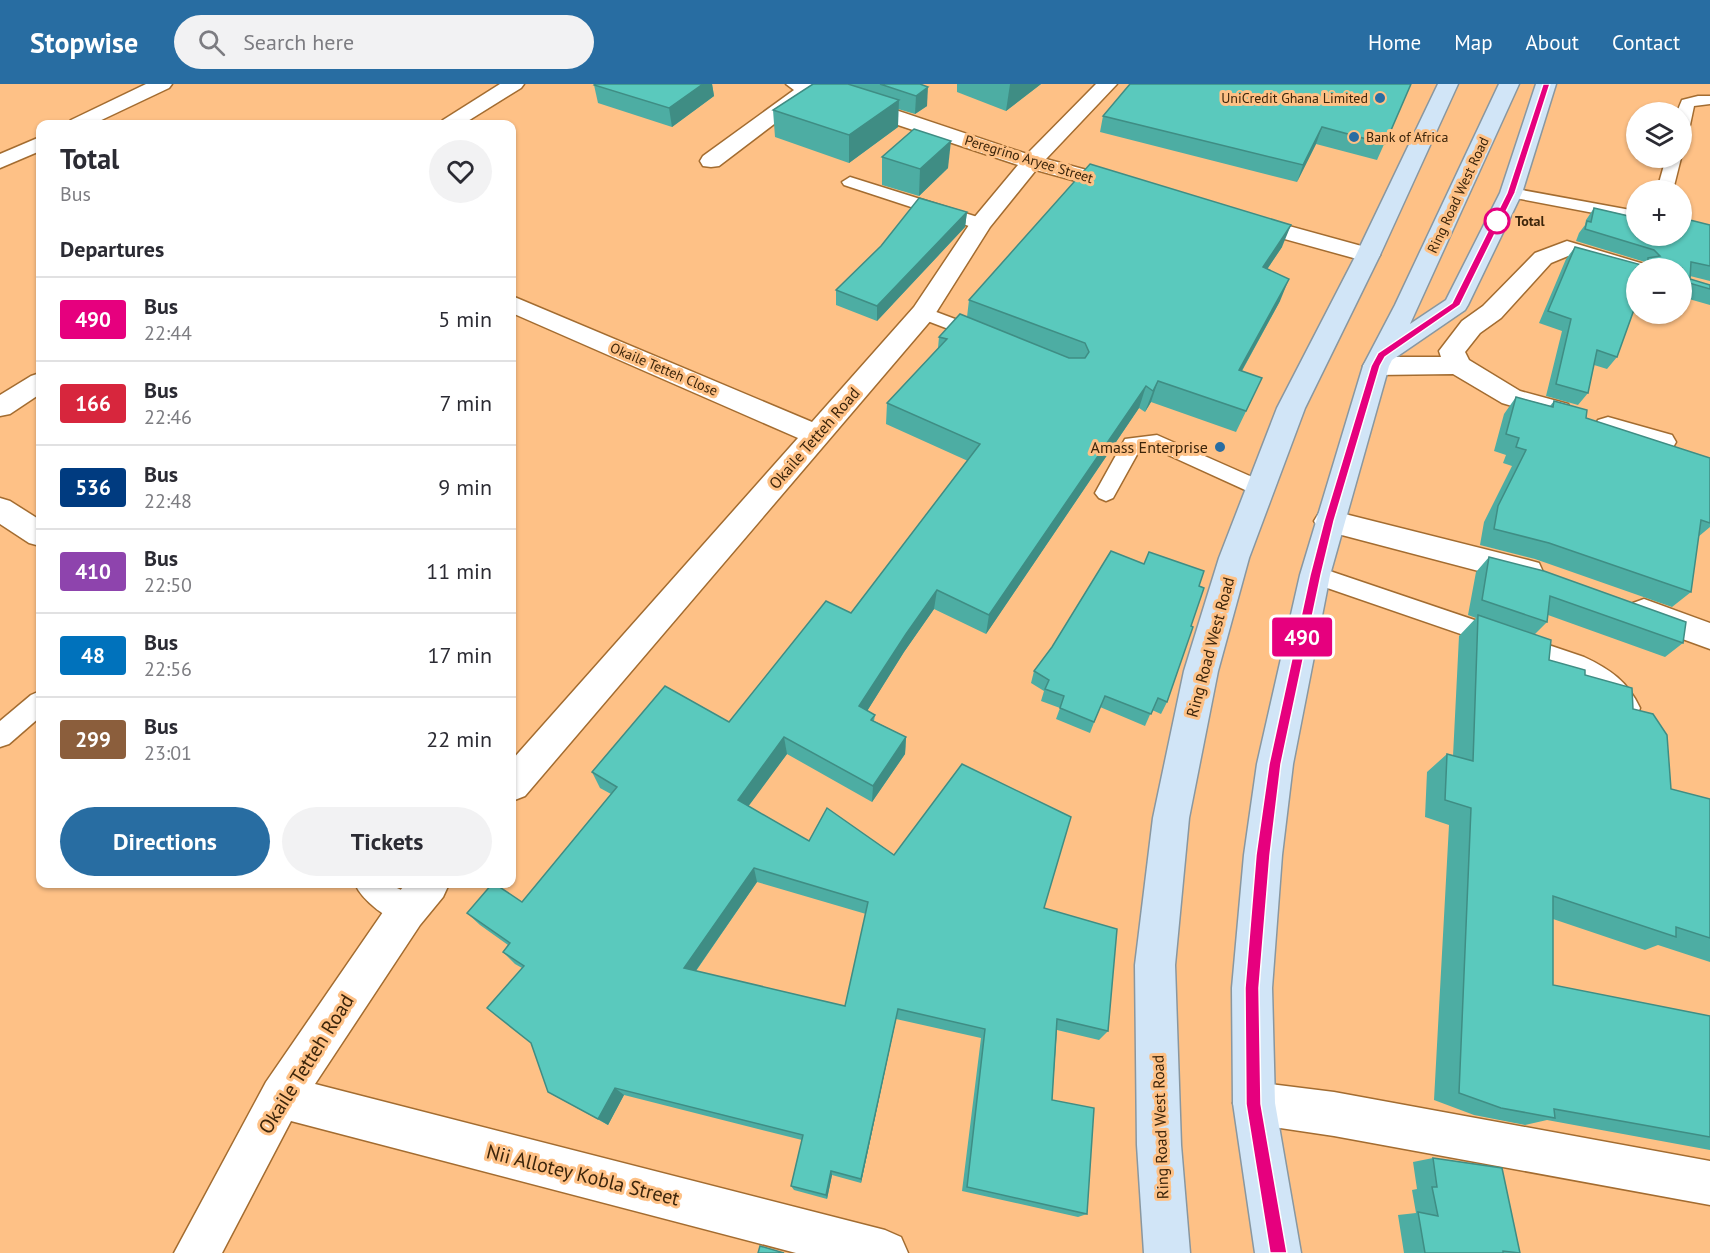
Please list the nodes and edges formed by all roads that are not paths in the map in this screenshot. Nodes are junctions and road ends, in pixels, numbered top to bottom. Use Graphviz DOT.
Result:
graph roads {
  1 [pos="162,84"];
  2 [pos="514,84"];
  3 [pos="1107,84"];
  4 [pos="1448,84"];
  5 [pos="1466,84"];
  6 [pos="1509,84"];
  7 [pos="1546,84"];
  8 [pos="806,85"];
  9 [pos="1710,100"];
  10 [pos="1690,102"];
  11 [pos="86,120"];
  12 [pos="456,120"];
  13 [pos="36,145"];
  14 [pos="711,161"];
  15 [pos="0,162"];
  16 [pos="1031,162"];
  17 [pos="850,182"];
  18 [pos="1143,193"];
  19 [pos="1511,193"];
  20 [pos="1626,214"];
  21 [pos="1222,215"];
  22 [pos="981,224"];
  23 [pos="1368,255"];
  24 [pos="1626,266"];
  25 [pos="516,306"];
  26 [pos="923,313"];
  27 [pos="1338,314"];
  28 [pos="998,343"];
  29 [pos="1379,361"];
  30 [pos="1458,365"];
  31 [pos="36,384"];
  32 [pos="0,407"];
  33 [pos="817,435"];
  34 [pos="1662,442"];
  35 [pos="1261,489"];
  36 [pos="1106,493"];
  37 [pos="0,509"];
  38 [pos="1329,521"];
  39 [pos="36,532"];
  40 [pos="1315,575"];
  41 [pos="1557,581"];
  42 [pos="1613,601"];
  43 [pos="1710,636"];
  44 [pos="36,705"];
  45 [pos="1641,730"];
  46 [pos="0,736"];
  47 [pos="516,781"];
  48 [pos="383,888"];
  49 [pos="418,898"];
  50 [pos="281,1097"];
  51 [pos="1254,1104"];
  52 [pos="1710,1183"];
  53 [pos="197,1253"];
  54 [pos="885,1253"];
  55 [pos="1167,1253"];
  56 [pos="1278,1253"];
  1 -- 11 [label="street"];
  2 -- 12 [label="street"];
  3 -- 16 [label="street, Okaile Tetteh Road"];
  4 -- 23 [label="main road, Ring Road West Road"];
  5 -- 27 [label="main road"];
  6 -- 29 [label="main road, Ring Road West Road"];
  7 -- 19 [label="main road"];
  8 -- 14 [label="street"];
  8 -- 16 [label="street, Peregrino Aryee Street"];
  9 -- 10 [label="lane"];
  13 -- 15 [label="street"];
  16 -- 18 [label="street, Peregrino Aryee Street"];
  16 -- 22 [label="street, Okaile Tetteh Road"];
  17 -- 22 [label="lane"];
  19 -- 20 [label="lane"];
  19 -- 29 [label="main road"];
  21 -- 23 [label="street"];
  22 -- 26 [label="street, Okaile Tetteh Road"];
  23 -- 27 [label="main road, Ring Road West Road"];
  24 -- 30 [label="street"];
  25 -- 33 [label="street, Okaile Tetteh Close"];
  26 -- 28 [label="lane"];
  26 -- 33 [label="street, Okaile Tetteh Road"];
  27 -- 35 [label="main road, Ring Road West Road"];
  29 -- 30 [label="street"];
  29 -- 38 [label="main road"];
  30 -- 34 [label="street"];
  31 -- 32 [label="street"];
  33 -- 47 [label="street, Okaile Tetteh Road"];
  35 -- 36 [label="lane"];
  35 -- 55 [label="main road, Ring Road West Road"];
  37 -- 39 [label="street"];
  38 -- 40 [label="main road"];
  38 -- 41 [label="street"];
  40 -- 45 [label="lane"];
  40 -- 51 [label="main road"];
  42 -- 43 [label="street"];
  44 -- 46 [label="lane"];
  48 -- 49 [label="lane"];
  49 -- 50 [label="street, Okaile Tetteh Road"];
  50 -- 53 [label="street, Okaile Tetteh Road"];
  50 -- 54 [label="street, Nii Allotey Kobla Street"];
  51 -- 52 [label="street"];
  51 -- 56 [label="main road"];
}
